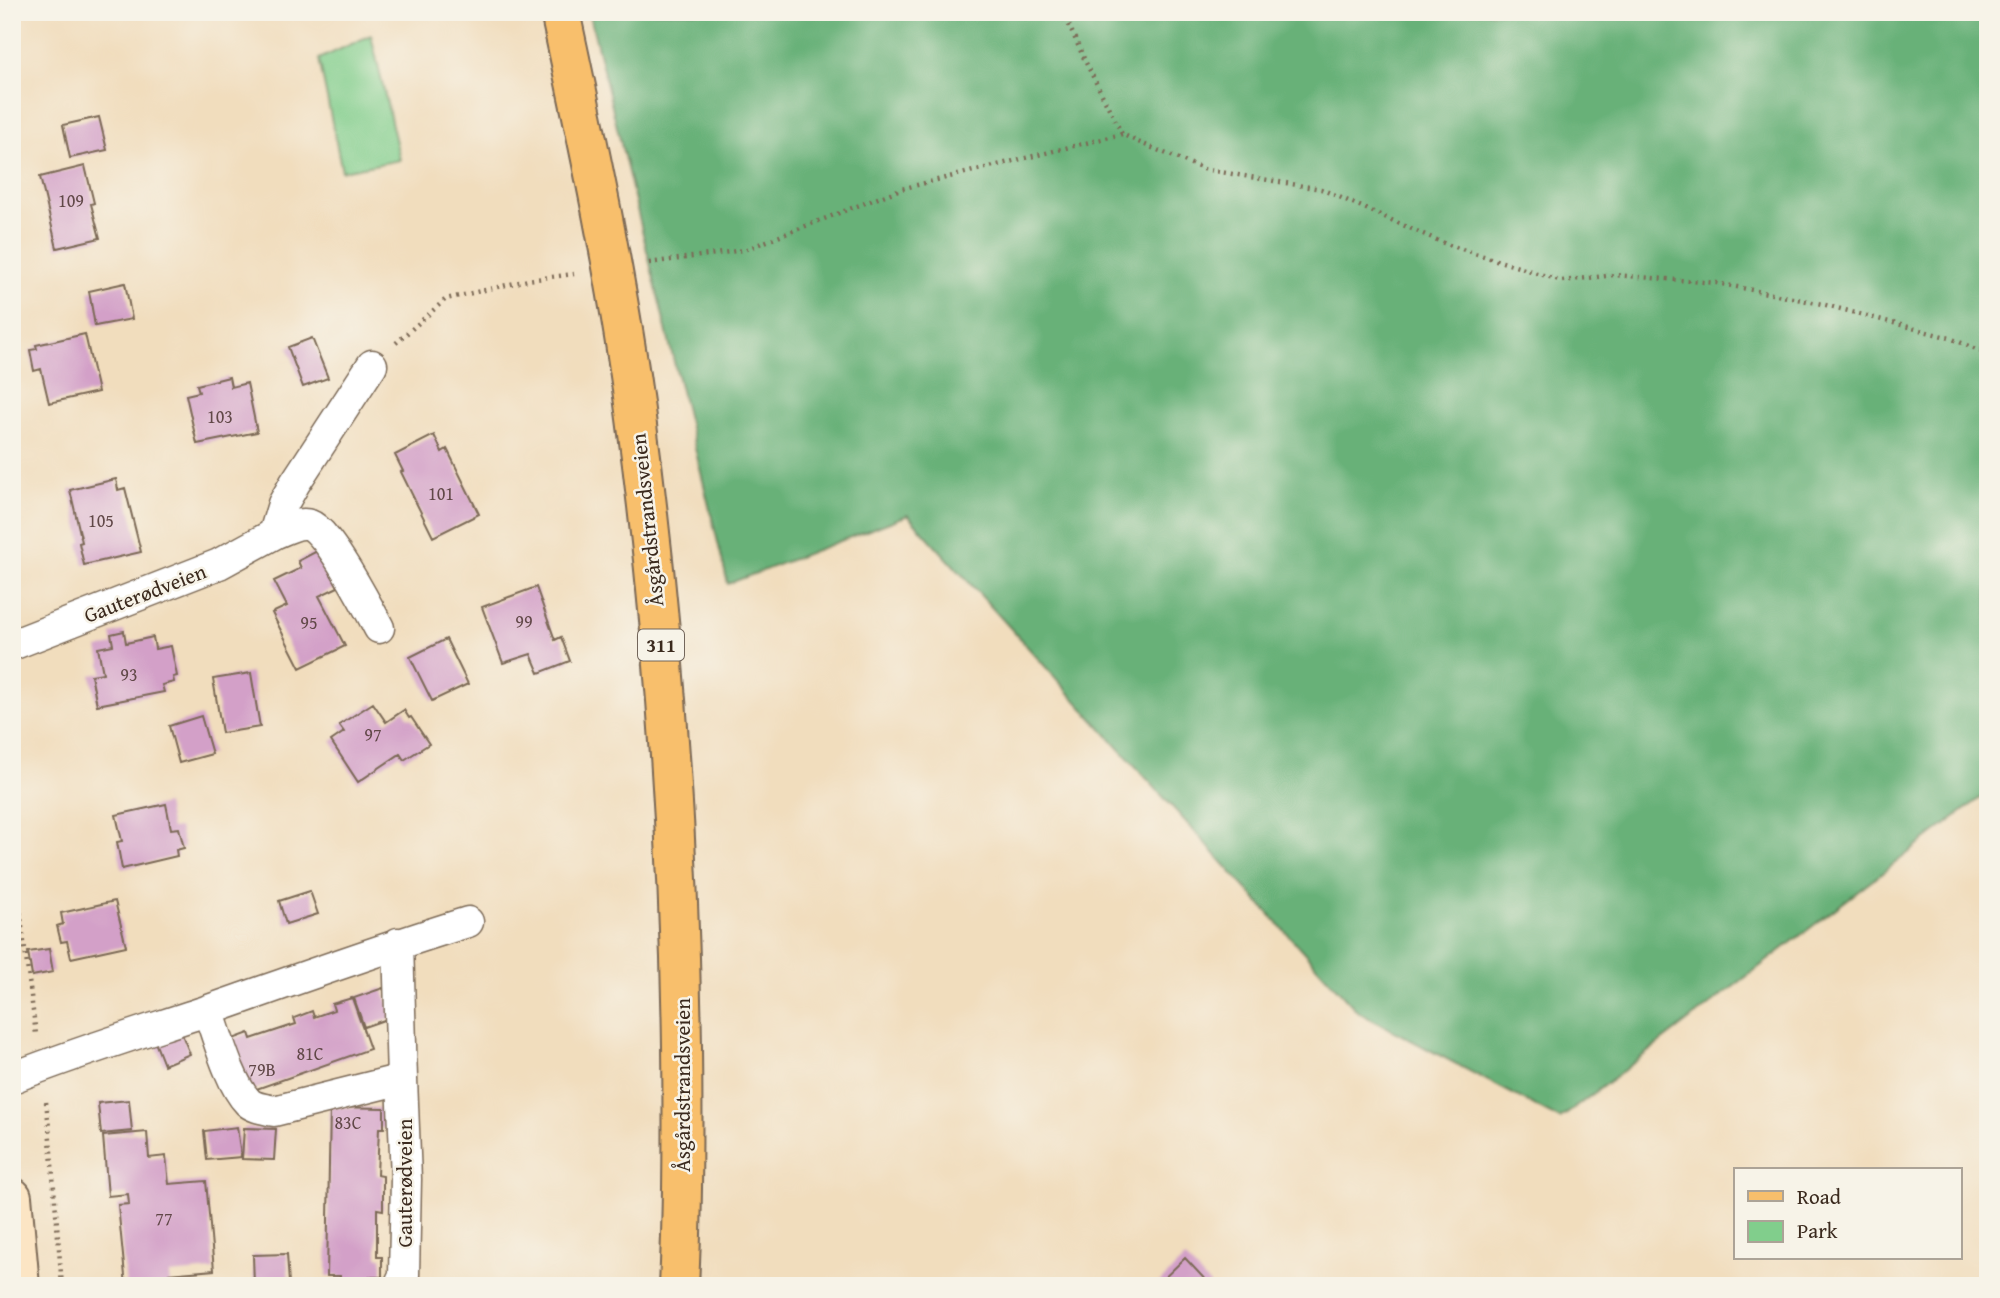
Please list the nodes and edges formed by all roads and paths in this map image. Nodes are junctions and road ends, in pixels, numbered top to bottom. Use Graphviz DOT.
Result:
graph roads {
  1 [pos="560,12"];
  2 [pos="1063,12"];
  3 [pos="1122,134"];
  4 [pos="611,268"];
  5 [pos="1988,354"];
  6 [pos="372,365"];
  7 [pos="274,534"];
  8 [pos="379,628"];
  9 [pos="12,645"];
  10 [pos="467,922"];
  11 [pos="398,943"];
  12 [pos="208,1010"];
  13 [pos="12,1078"];
  14 [pos="402,1079"];
  15 [pos="12,1197"];
  16 [pos="20,1286"];
  17 [pos="399,1286"];
  18 [pos="679,1286"];
  1 -- 4 [label="main road, Åsgårdstrandsveien / 311"];
  2 -- 3 [label="path"];
  3 -- 4 [label="path"];
  3 -- 5 [label="path"];
  4 -- 6 [label="path"];
  4 -- 18 [label="main road, Åsgårdstrandsveien / 311"];
  6 -- 7 [label="street"];
  7 -- 8 [label="street, Gauterødveien"];
  7 -- 9 [label="street, Gauterødveien"];
  10 -- 11 [label="street"];
  11 -- 12 [label="street"];
  11 -- 14 [label="street, Gauterødveien"];
  12 -- 13 [label="street"];
  12 -- 14 [label="street"];
  14 -- 17 [label="street, Gauterødveien"];
  15 -- 16 [label="main road"];
}
